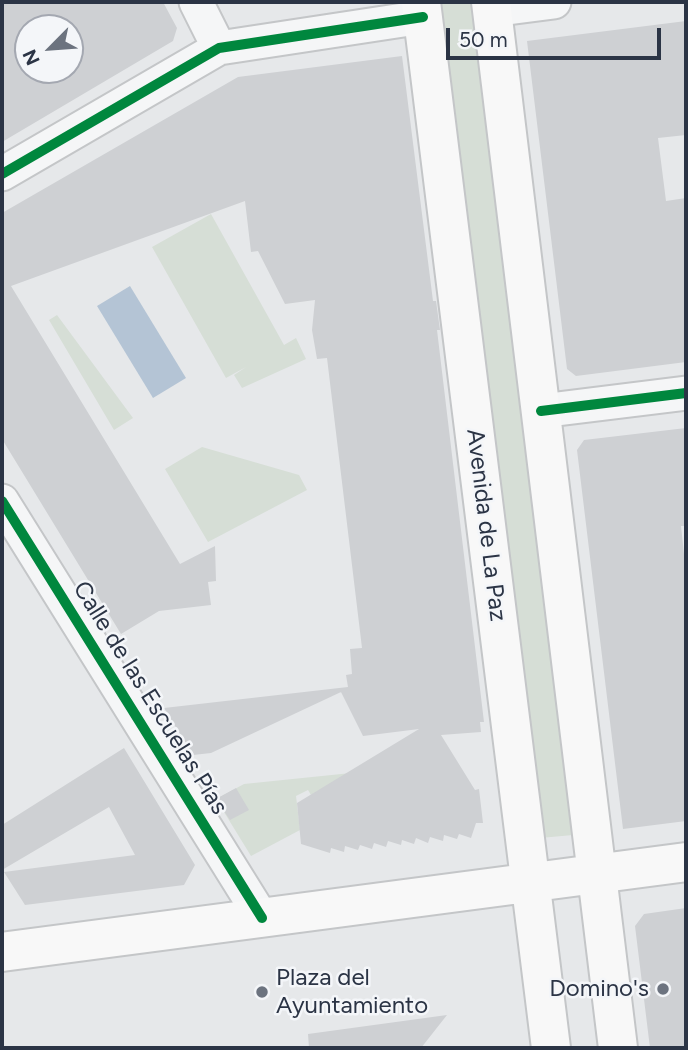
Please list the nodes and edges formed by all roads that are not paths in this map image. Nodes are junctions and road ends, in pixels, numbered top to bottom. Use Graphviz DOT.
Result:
graph roads {
  1 [pos="196,2"];
  2 [pos="554,2"];
  3 [pos="492,6"];
  4 [pos="422,9"];
  5 [pos="219,48"];
  6 [pos="2,174"];
  7 [pos="686,393"];
  8 [pos="541,411"];
  9 [pos="2,500"];
  10 [pos="686,862"];
  11 [pos="565,877"];
  12 [pos="262,918"];
  13 [pos="2,952"];
  14 [pos="551,1048"];
  15 [pos="618,1048"];
  1 -- 5 [label="street"];
  2 -- 3 [label="street"];
  3 -- 8 [label="main road, Avenida de La Paz"];
  4 -- 5 [label="street"];
  4 -- 11 [label="main road, Avenida de La Paz"];
  5 -- 6 [label="street"];
  7 -- 8 [label="street"];
  8 -- 11 [label="main road, Avenida de La Paz"];
  9 -- 12 [label="street, Calle de las Escuelas Pías"];
  10 -- 11 [label="main road"];
  11 -- 12 [label="main road"];
  11 -- 14 [label="main road, Avenida de La Paz"];
  11 -- 15 [label="main road, Avenida de La Paz"];
  12 -- 13 [label="main road"];
}
